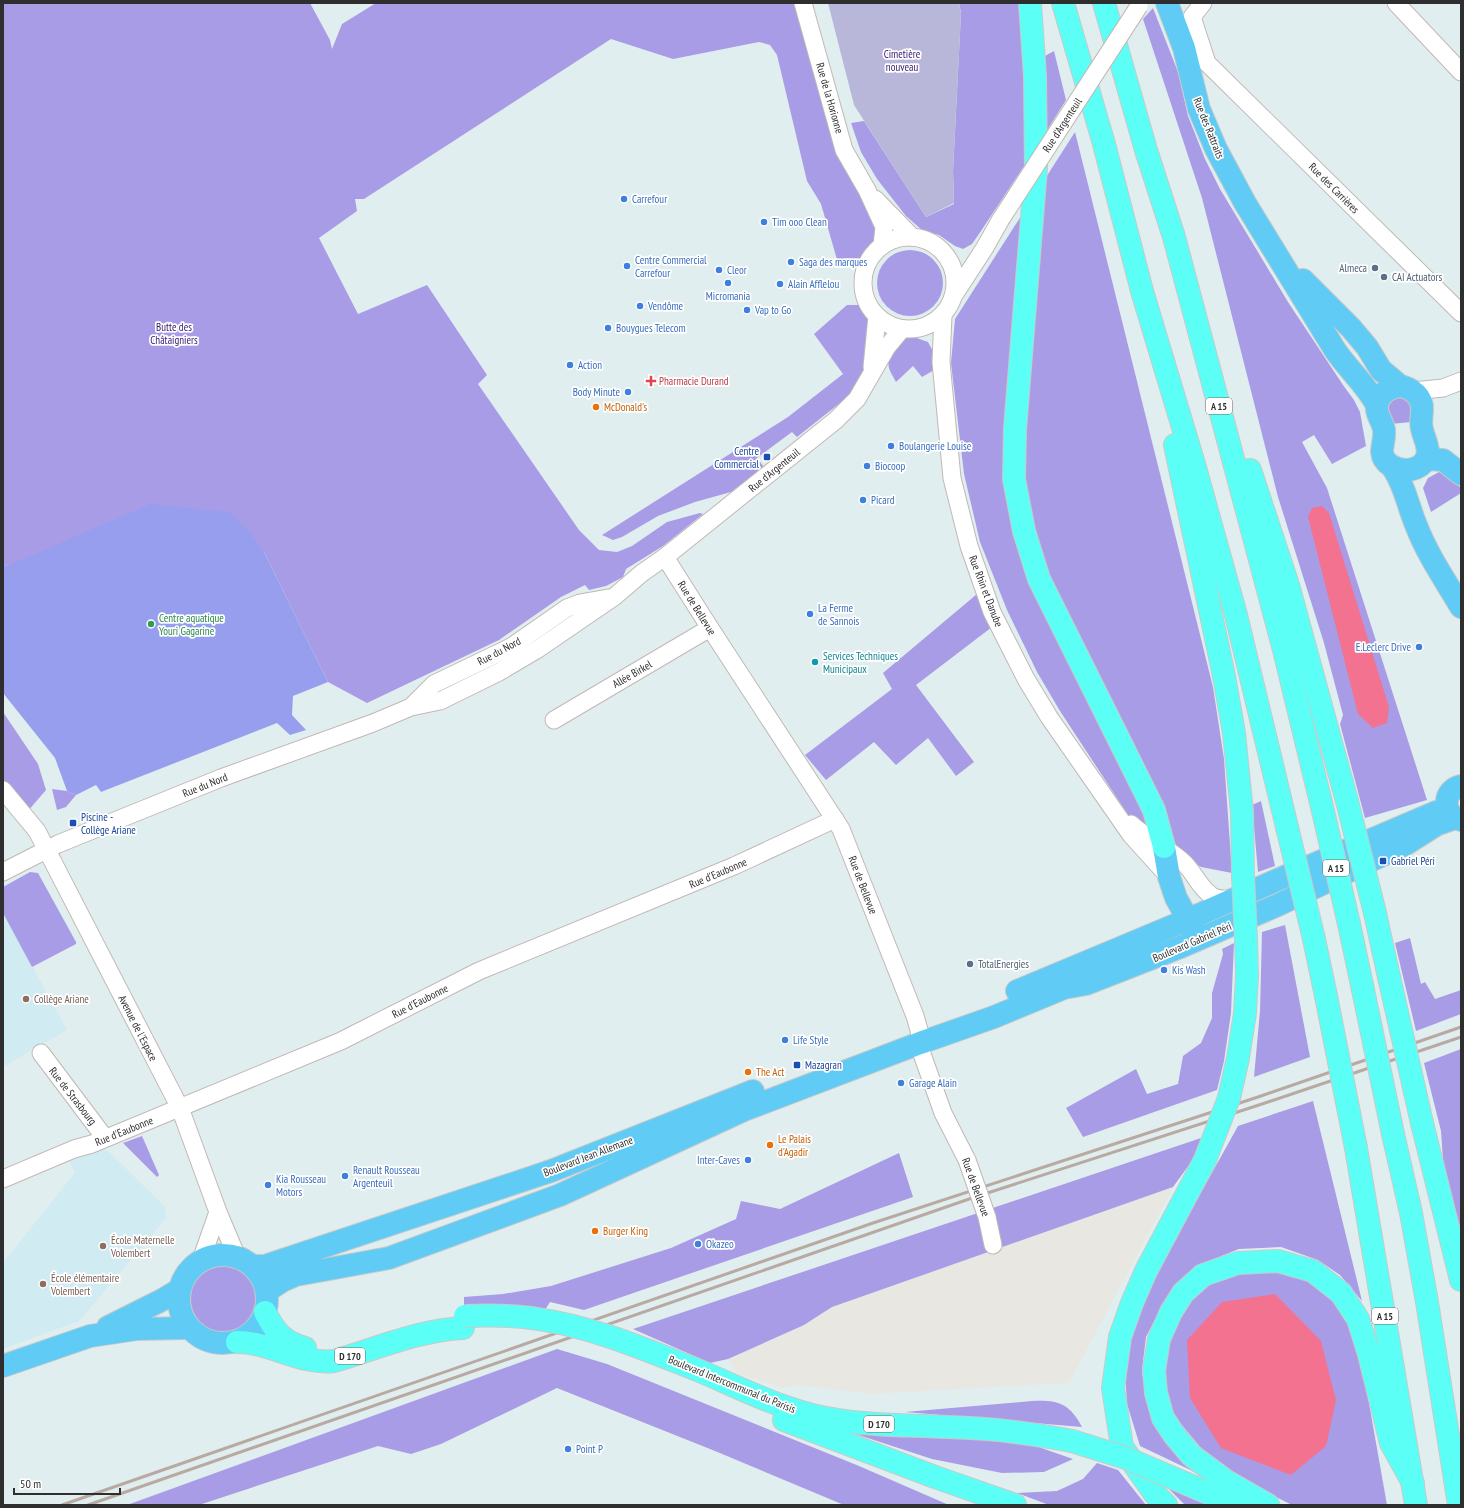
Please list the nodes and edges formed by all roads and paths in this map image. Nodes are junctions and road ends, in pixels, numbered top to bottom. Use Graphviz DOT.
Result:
graph roads {
  1 [pos="802,3"];
  2 [pos="1030,3"];
  3 [pos="1063,3"];
  4 [pos="1104,3"];
  5 [pos="1167,3"];
  6 [pos="1203,3"];
  7 [pos="1396,3"];
  8 [pos="1140,4"];
  9 [pos="1461,72"];
  10 [pos="867,190"];
  11 [pos="1258,223"];
  12 [pos="912,237"];
  13 [pos="1174,237"];
  14 [pos="882,246"];
  15 [pos="984,249"];
  16 [pos="948,258"];
  17 [pos="1142,291"];
  18 [pos="954,295"];
  19 [pos="1461,313"];
  20 [pos="943,315"];
  21 [pos="877,316"];
  22 [pos="922,327"];
  23 [pos="902,329"];
  24 [pos="941,362"];
  25 [pos="871,374"];
  26 [pos="1461,381"];
  27 [pos="1406,388"];
  28 [pos="1377,405"];
  29 [pos="1424,462"];
  30 [pos="1393,468"];
  31 [pos="1461,474"];
  32 [pos="665,557"];
  33 [pos="1461,584"];
  34 [pos="1461,607"];
  35 [pos="710,628"];
  36 [pos="554,720"];
  37 [pos="1461,786"];
  38 [pos="3,790"];
  39 [pos="1102,794"];
  40 [pos="1454,814"];
  41 [pos="836,818"];
  42 [pos="1164,847"];
  43 [pos="47,850"];
  44 [pos="3,872"];
  45 [pos="1169,877"];
  46 [pos="1212,913"];
  47 [pos="1193,930"];
  48 [pos="919,1037"];
  49 [pos="40,1054"];
  50 [pos="180,1108"];
  51 [pos="105,1138"];
  52 [pos="3,1178"];
  53 [pos="218,1212"];
  54 [pos="993,1245"];
  55 [pos="202,1260"];
  56 [pos="245,1262"];
  57 [pos="1461,1280"];
  58 [pos="179,1290"];
  59 [pos="266,1302"];
  60 [pos="464,1322"];
  61 [pos="189,1328"];
  62 [pos="90,1336"];
  63 [pos="237,1342"];
  64 [pos="3,1366"];
  65 [pos="692,1375"];
  66 [pos="863,1451"];
  67 [pos="1413,1483"];
  68 [pos="1457,1495"];
  69 [pos="979,1505"];
  70 [pos="1015,1505"];
  71 [pos="1166,1505"];
  72 [pos="1236,1505"];
  73 [pos="1268,1505"];
  74 [pos="1416,1505"];
  1 -- 10 [label="street, Rue de la Horionne"];
  2 -- 42 [label="highway"];
  3 -- 17 [label="highway, A 15"];
  4 -- 13 [label="highway, A 15"];
  5 -- 11 [label="main road, Rue des Rattraits"];
  6 -- 19 [label="street, Rue des Carrières"];
  7 -- 9 [label="street"];
  8 -- 15 [label="street, Rue d'Argenteuil, bridge"];
  10 -- 12 [label="street, Rue de la Horionne"];
  10 -- 14 [label="street, Rue de la Horionne"];
  11 -- 27 [label="main road, Rue des Rattraits"];
  11 -- 28 [label="main road, Rue des Rattraits"];
  12 -- 14 [label="street"];
  12 -- 16 [label="street"];
  13 -- 57 [label="highway, bridge"];
  13 -- 68 [label="highway, A 15, bridge"];
  14 -- 21 [label="street"];
  15 -- 16 [label="street"];
  15 -- 18 [label="street, Rue d'Argenteuil"];
  16 -- 18 [label="street"];
  17 -- 67 [label="highway, A 15, bridge"];
  17 -- 71 [label="highway, bridge"];
  18 -- 20 [label="street"];
  20 -- 22 [label="street"];
  20 -- 24 [label="street, Rue Rhin et Danube"];
  21 -- 23 [label="street"];
  21 -- 25 [label="street, Rue d'Argenteuil"];
  22 -- 23 [label="street"];
  22 -- 24 [label="street, Rue Rhin et Danube"];
  23 -- 25 [label="street, Rue d'Argenteuil"];
  24 -- 39 [label="street, Rue Rhin et Danube"];
  25 -- 32 [label="street, Rue d'Argenteuil"];
  26 -- 27 [label="street"];
  27 -- 28 [label="main road"];
  27 -- 29 [label="main road"];
  28 -- 30 [label="main road"];
  29 -- 30 [label="main road"];
  29 -- 31 [label="main road"];
  29 -- 33 [label="main road"];
  30 -- 34 [label="main road"];
  32 -- 35 [label="street, Rue de Bellevue"];
  32 -- 43 [label="street, Rue du Nord"];
  35 -- 36 [label="street, Allée Birkel"];
  35 -- 41 [label="street, Rue de Bellevue"];
  37 -- 40 [label="main road"];
  38 -- 43 [label="street, Avenue de l'Espace"];
  39 -- 42 [label="street, Rue Rhin et Danube"];
  39 -- 45 [label="street, Rue Rhin et Danube"];
  40 -- 46 [label="main road, Boulevard Gabriel Péri"];
  40 -- 46 [label="main road, Boulevard Gabriel Péri"];
  41 -- 48 [label="street, Rue de Bellevue"];
  41 -- 50 [label="street, Rue d'Eaubonne"];
  42 -- 45 [label="main road"];
  42 -- 46 [label="street, Rue Rhin et Danube"];
  43 -- 44 [label="street, Rue du Nord"];
  43 -- 50 [label="street, Avenue de l'Espace"];
  45 -- 47 [label="main road"];
  46 -- 47 [label="main road, Boulevard Gabriel Péri"];
  47 -- 48 [label="main road, Boulevard Gabriel Péri"];
  48 -- 54 [label="street, Rue de Bellevue, bridge"];
  48 -- 56 [label="main road, Boulevard Jean Allemane"];
  48 -- 59 [label="main road, Boulevard Jean Allemane"];
  49 -- 51 [label="street, Rue de Strasbourg"];
  50 -- 51 [label="street, Rue d'Eaubonne"];
  50 -- 53 [label="street, Avenue de l'Espace"];
  51 -- 52 [label="street, Rue d'Eaubonne"];
  53 -- 55 [label="street"];
  53 -- 56 [label="street, Avenue de l'Espace"];
  55 -- 56 [label="main road"];
  55 -- 58 [label="main road"];
  56 -- 59 [label="main road"];
  58 -- 61 [label="main road"];
  58 -- 62 [label="main road"];
  59 -- 60 [label="highway, Boulevard Intercommunal du Parisis / D 170"];
  59 -- 63 [label="main road"];
  60 -- 63 [label="highway, Boulevard Intercommunal du Parisis / D 170"];
  60 -- 65 [label="highway, Boulevard Intercommunal du Parisis / D 170, bridge"];
  61 -- 62 [label="main road"];
  61 -- 63 [label="main road"];
  62 -- 64 [label="main road"];
  65 -- 66 [label="highway, Boulevard Intercommunal du Parisis / D 170"];
  65 -- 72 [label="highway, Boulevard Intercommunal du Parisis / D 170, bridge"];
  66 -- 69 [label="highway"];
  66 -- 70 [label="highway, Boulevard Intercommunal du Parisis / D 170"];
  67 -- 73 [label="highway"];
  67 -- 74 [label="highway, A 15"];
}
